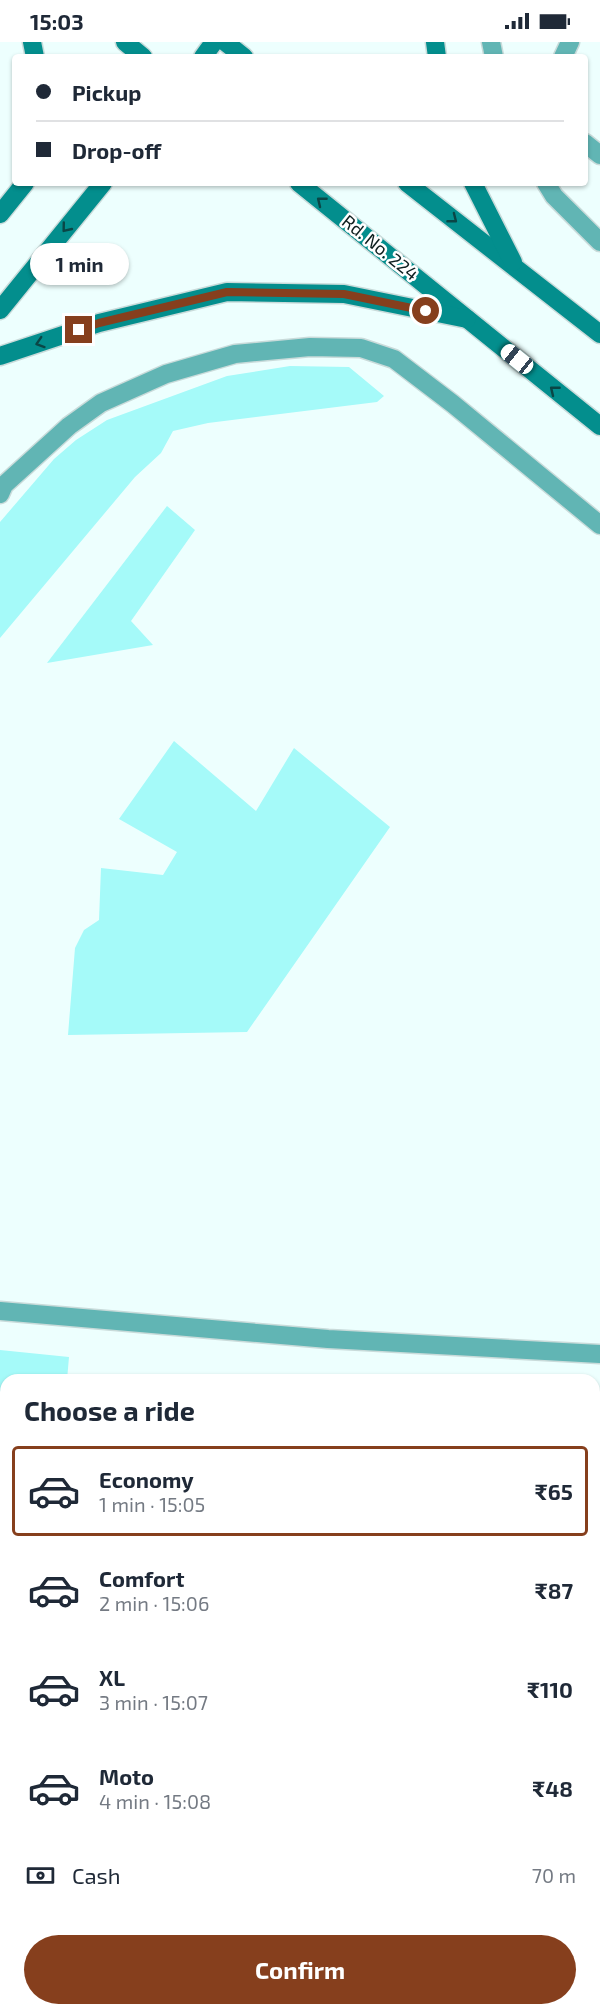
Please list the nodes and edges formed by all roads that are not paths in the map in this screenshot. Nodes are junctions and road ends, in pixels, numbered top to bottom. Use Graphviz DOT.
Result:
graph roads {
  1 [pos="225,42"];
  2 [pos="240,54"];
  3 [pos="588,145"];
  4 [pos="600,155"];
  5 [pos="22,186"];
  6 [pos="101,186"];
  7 [pos="303,186"];
  8 [pos="411,186"];
  9 [pos="474,186"];
  10 [pos="548,186"];
  11 [pos="0,214"];
  12 [pos="600,242"];
  13 [pos="515,267"];
  14 [pos="0,310"];
  15 [pos="467,319"];
  16 [pos="600,334"];
  17 [pos="0,356"];
  18 [pos="600,426"];
  19 [pos="0,494"];
  20 [pos="600,525"];
  21 [pos="0,1311"];
  22 [pos="600,1354"];
  1 -- 2 [label="main road"];
  3 -- 4 [label="street"];
  5 -- 11 [label="main road"];
  6 -- 14 [label="main road, one-way"];
  15 -- 7 [label="main road, Rd. No. 224, one-way"];
  8 -- 13 [label="main road, one-way"];
  9 -- 13 [label="main road"];
  10 -- 12 [label="street"];
  13 -- 16 [label="main road"];
  15 -- 17 [label="main road, one-way"];
  18 -- 15 [label="main road, Rd. No. 224, one-way"];
  19 -- 20 [label="street"];
  21 -- 22 [label="street"];
}
